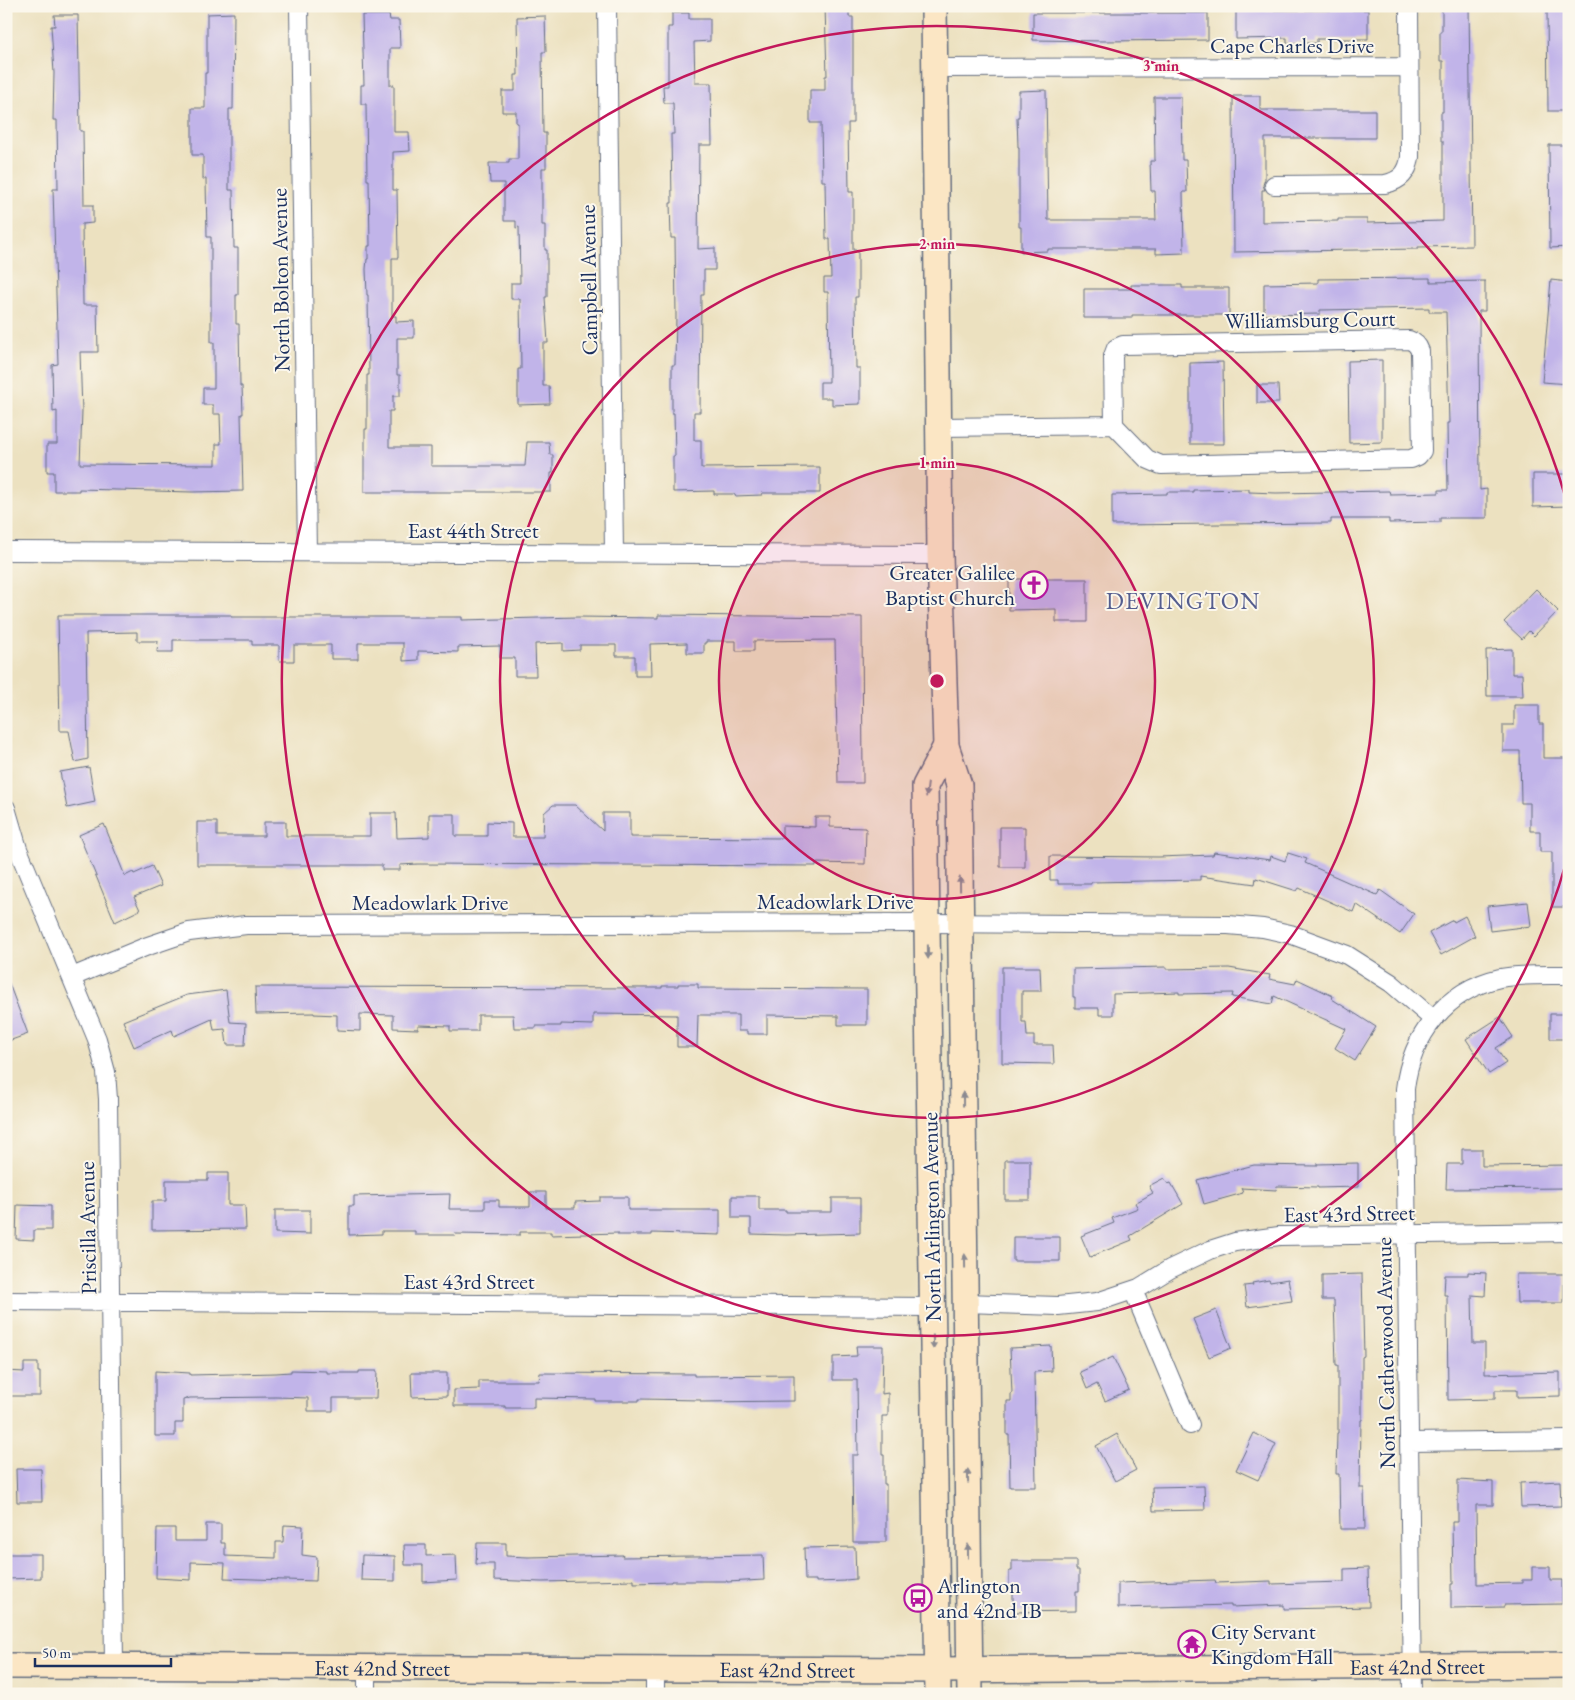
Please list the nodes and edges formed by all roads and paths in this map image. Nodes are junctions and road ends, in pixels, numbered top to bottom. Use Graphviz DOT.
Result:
graph roads {
  1 [pos="298,6"];
  2 [pos="607,6"];
  3 [pos="934,6"];
  4 [pos="1409,6"];
  5 [pos="1409,67"];
  6 [pos="934,68"];
  7 [pos="1274,184"];
  8 [pos="1114,424"];
  9 [pos="939,427"];
  10 [pos="6,551"];
  11 [pos="306,552"];
  12 [pos="614,553"];
  13 [pos="940,555"];
  14 [pos="946,746"];
  15 [pos="6,808"];
  16 [pos="928,923"];
  17 [pos="961,924"];
  18 [pos="1569,975"];
  19 [pos="72,977"];
  20 [pos="1433,1019"];
  21 [pos="1569,1232"];
  22 [pos="1407,1234"];
  23 [pos="1133,1290"];
  24 [pos="6,1301"];
  25 [pos="110,1301"];
  26 [pos="965,1304"];
  27 [pos="932,1307"];
  28 [pos="1190,1425"];
  29 [pos="1569,1440"];
  30 [pos="1409,1442"];
  31 [pos="1569,1665"];
  32 [pos="6,1666"];
  33 [pos="114,1666"];
  34 [pos="367,1667"];
  35 [pos="1412,1667"];
  36 [pos="655,1669"];
  37 [pos="969,1669"];
  38 [pos="938,1682"];
  39 [pos="367,1694"];
  40 [pos="656,1694"];
  41 [pos="970,1694"];
  42 [pos="1412,1694"];
  1 -- 11 [label="street, North Bolton Avenue"];
  2 -- 12 [label="street, Campbell Avenue"];
  3 -- 6 [label="main road, North Arlington Avenue"];
  4 -- 5 [label="street"];
  5 -- 6 [label="street, Cape Charles Drive"];
  5 -- 7 [label="street"];
  6 -- 9 [label="main road, North Arlington Avenue"];
  8 -- 8 [label="street, Williamsburg Court"];
  8 -- 9 [label="street"];
  9 -- 13 [label="main road, North Arlington Avenue"];
  10 -- 11 [label="street, East 44th Street"];
  11 -- 12 [label="street, East 44th Street"];
  12 -- 13 [label="street, East 44th Street"];
  13 -- 14 [label="main road, North Arlington Avenue"];
  14 -- 16 [label="main road, North Arlington Avenue, one-way"];
  17 -- 14 [label="main road, North Arlington Avenue, one-way"];
  15 -- 19 [label="street, Priscilla Avenue"];
  16 -- 17 [label="street, Meadowlark Drive"];
  16 -- 19 [label="street, Meadowlark Drive"];
  16 -- 27 [label="main road, North Arlington Avenue, one-way"];
  17 -- 20 [label="street, Meadowlark Drive"];
  26 -- 17 [label="main road, North Arlington Avenue, one-way"];
  18 -- 20 [label="street"];
  19 -- 25 [label="street, Priscilla Avenue"];
  20 -- 22 [label="street, North Catherwood Avenue"];
  21 -- 22 [label="street, East 43rd Street"];
  22 -- 23 [label="street, East 43rd Street"];
  22 -- 30 [label="street, North Catherwood Avenue"];
  23 -- 26 [label="street, East 43rd Street"];
  23 -- 28 [label="street"];
  24 -- 25 [label="street, East 43rd Street"];
  25 -- 27 [label="street, East 43rd Street"];
  25 -- 33 [label="street, Priscilla Avenue"];
  37 -- 26 [label="main road, North Arlington Avenue, one-way"];
  27 -- 38 [label="main road, North Arlington Avenue, one-way"];
  29 -- 30 [label="street"];
  30 -- 35 [label="street, North Catherwood Avenue"];
  31 -- 35 [label="main road, East 42nd Street"];
  32 -- 33 [label="main road, East 42nd Street"];
  33 -- 34 [label="main road, East 42nd Street"];
  34 -- 36 [label="main road, East 42nd Street"];
  34 -- 39 [label="street"];
  35 -- 37 [label="main road, East 42nd Street"];
  35 -- 42 [label="street, North Catherwood Avenue"];
  36 -- 38 [label="main road, East 42nd Street"];
  36 -- 40 [label="street"];
  37 -- 38 [label="main road, East 42nd Street"];
  37 -- 41 [label="main road, North Arlington Avenue"];
}
